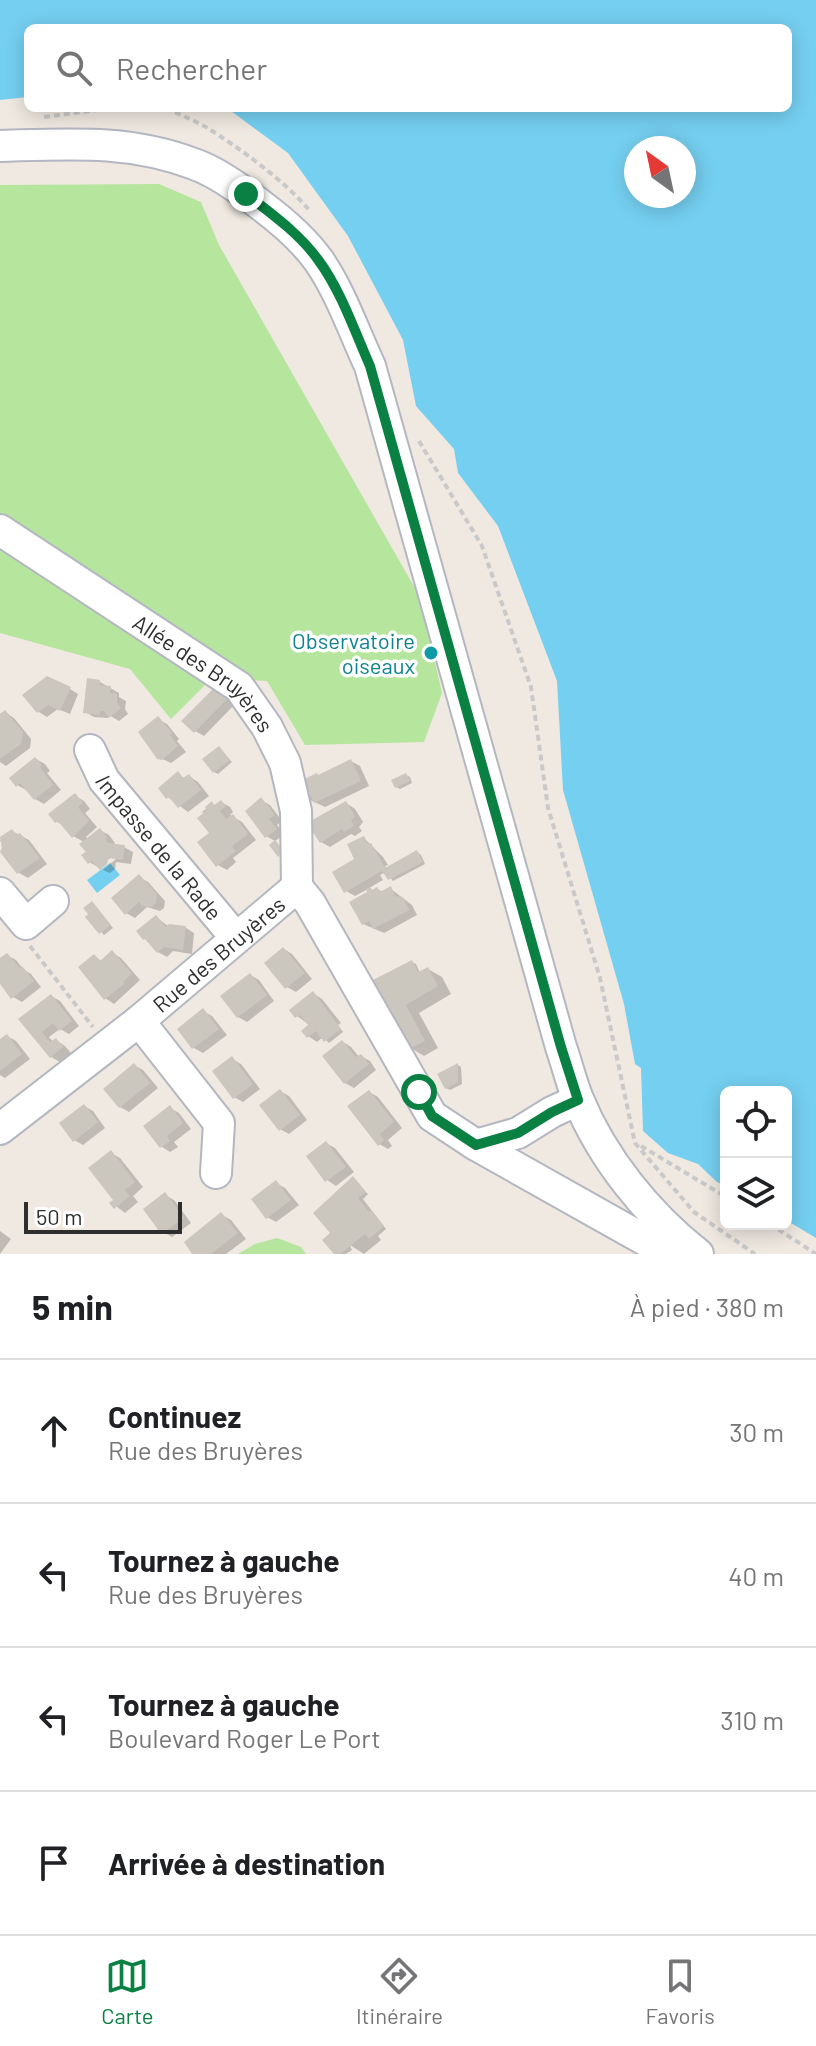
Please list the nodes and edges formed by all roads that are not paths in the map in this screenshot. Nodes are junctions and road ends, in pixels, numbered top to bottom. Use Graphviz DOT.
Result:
graph roads {
  1 [pos="0,146"];
  2 [pos="0,530"];
  3 [pos="90,750"];
  4 [pos="297,887"];
  5 [pos="0,893"];
  6 [pos="53,901"];
  7 [pos="236,938"];
  8 [pos="139,1021"];
  9 [pos="578,1100"];
  10 [pos="0,1129"];
  11 [pos="476,1145"];
  12 [pos="216,1173"];
  13 [pos="687,1254"];
  1 -- 9 [label="street"];
  2 -- 4 [label="street, Allée des Bruyères"];
  3 -- 7 [label="street, Impasse de la Rade"];
  4 -- 7 [label="street, Rue des Bruyères"];
  4 -- 11 [label="street, Rue des Bruyères"];
  5 -- 6 [label="street"];
  7 -- 8 [label="street, Rue des Bruyères"];
  8 -- 10 [label="street, Rue des Bruyères"];
  8 -- 12 [label="street"];
  9 -- 11 [label="street"];
  9 -- 13 [label="street"];
  11 -- 13 [label="street, Rue des Bruyères"];
}
